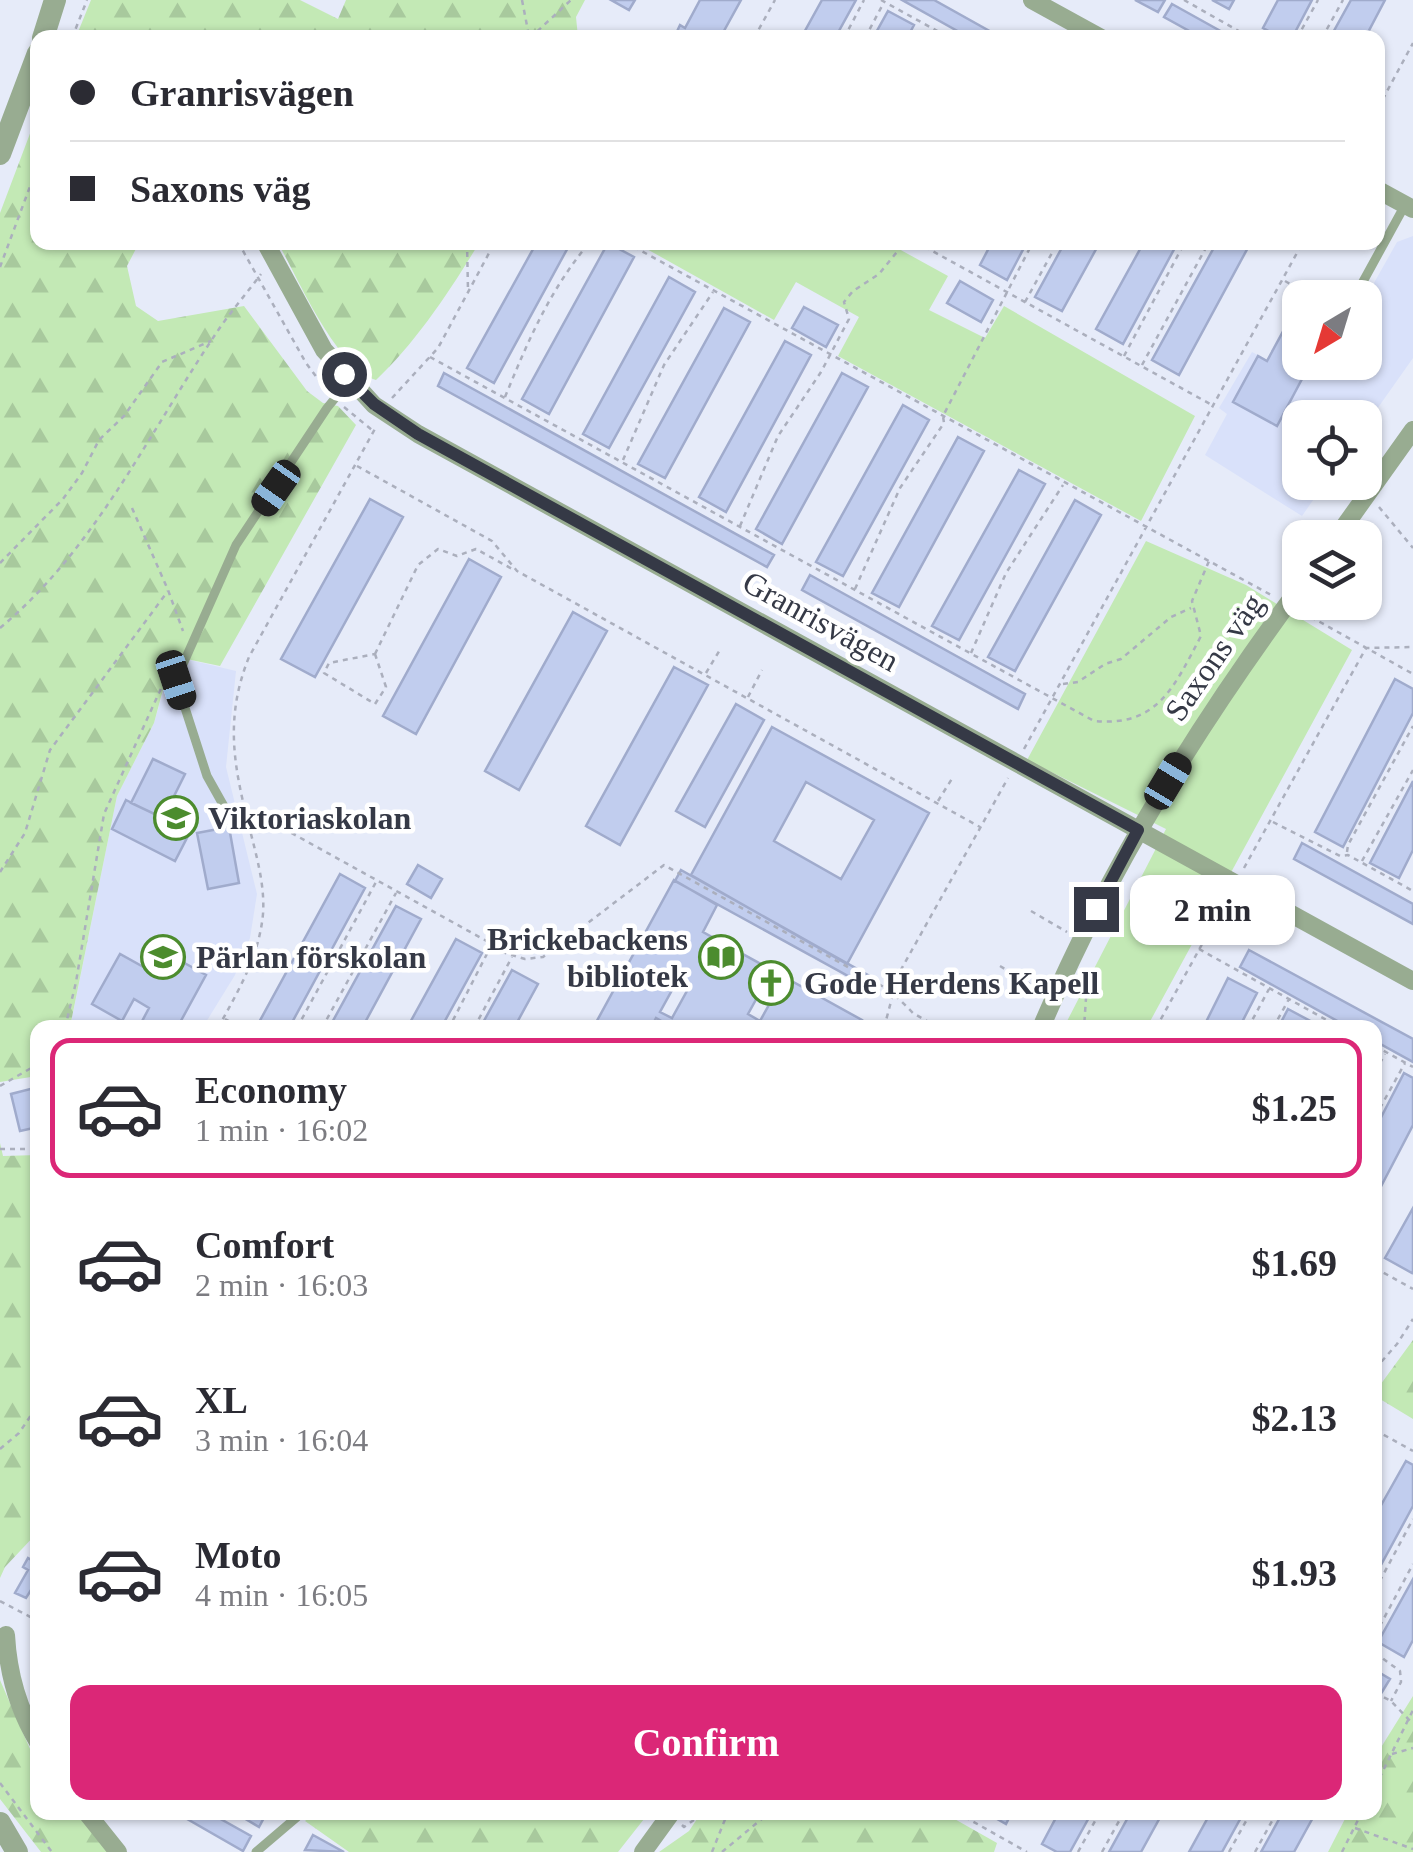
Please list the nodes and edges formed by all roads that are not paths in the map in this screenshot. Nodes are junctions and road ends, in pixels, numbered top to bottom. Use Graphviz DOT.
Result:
graph roads {
  1 [pos="55,0"];
  2 [pos="1032,0"];
  3 [pos="45,30"];
  4 [pos="1086,30"];
  5 [pos="30,73"];
  6 [pos="0,154"];
  7 [pos="1385,194"];
  8 [pos="1409,207"];
  9 [pos="1385,247"];
  10 [pos="1383,250"];
  11 [pos="269,251"];
  12 [pos="1365,280"];
  13 [pos="350,380"];
  14 [pos="1413,430"];
  15 [pos="1349,520"];
  16 [pos="1282,611"];
  17 [pos="230,818"];
  18 [pos="1138,830"];
  19 [pos="1413,981"];
  20 [pos="1044,1020"];
  21 [pos="6,1634"];
  22 [pos="30,1725"];
  23 [pos="92,1820"];
  24 [pos="293,1820"];
  25 [pos="666,1820"];
  26 [pos="9,1837"];
  27 [pos="34,1852"];
  28 [pos="118,1852"];
  29 [pos="256,1852"];
  30 [pos="643,1852"];
  1 -- 3 [label="street"];
  2 -- 4 [label="street"];
  5 -- 6 [label="street"];
  7 -- 8 [label="street"];
  8 -- 9 [label="lane"];
  10 -- 12 [label="lane"];
  11 -- 13 [label="street, Granrisvägen"];
  13 -- 17 [label="lane"];
  13 -- 18 [label="street, Granrisvägen"];
  14 -- 15 [label="street"];
  16 -- 18 [label="street, Saxons väg"];
  18 -- 19 [label="street, Granrisvägen"];
  18 -- 20 [label="street, Saxons väg"];
  21 -- 22 [label="street"];
  23 -- 28 [label="street"];
  24 -- 29 [label="lane"];
  25 -- 30 [label="street"];
  26 -- 27 [label="street"];
}
